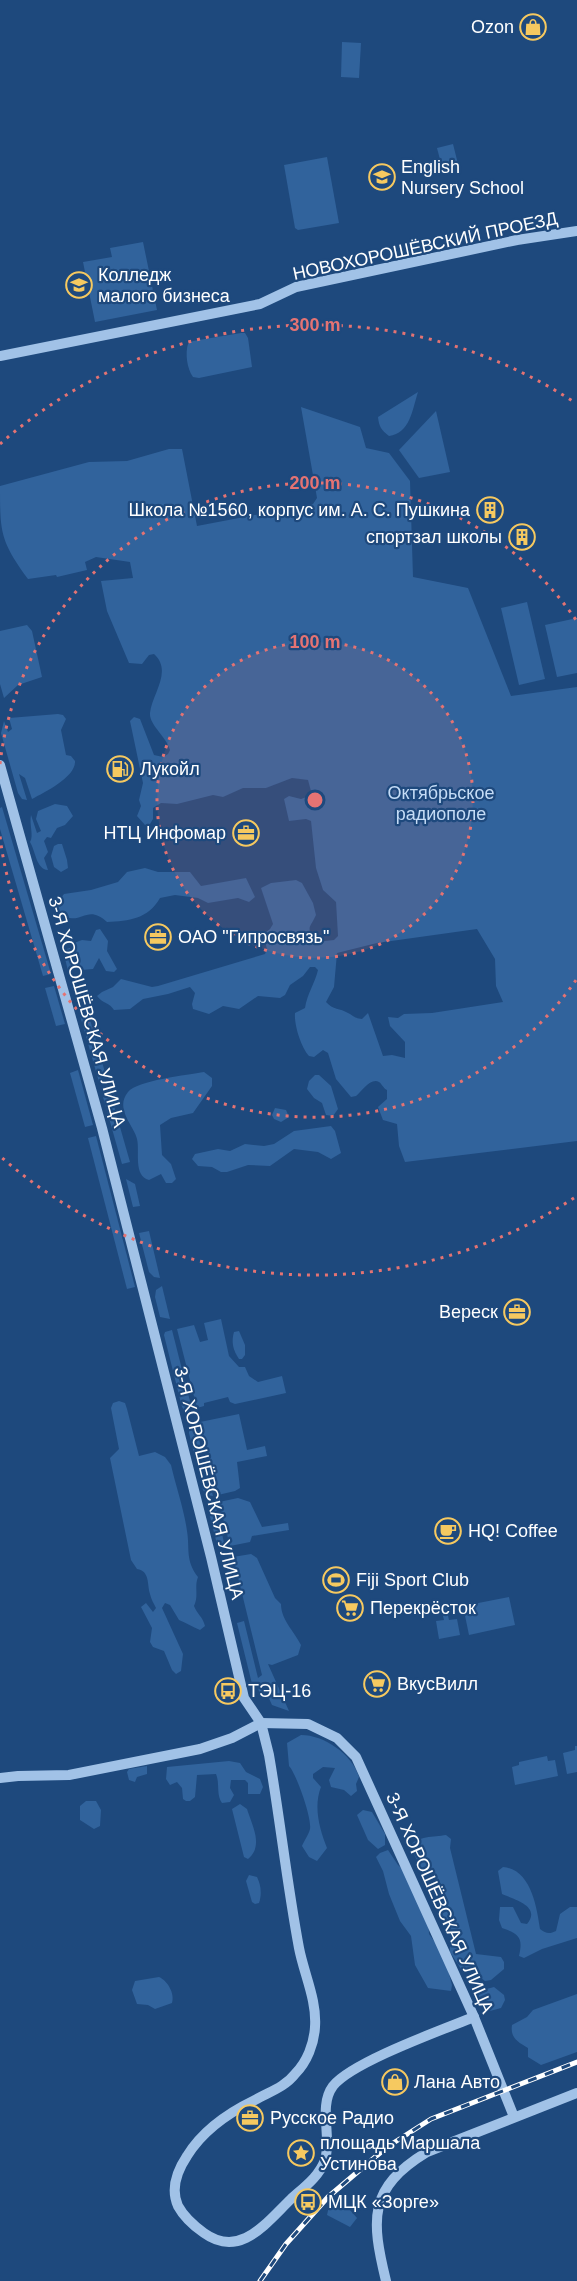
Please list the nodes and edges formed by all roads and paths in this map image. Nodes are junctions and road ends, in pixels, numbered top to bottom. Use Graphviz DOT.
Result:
graph roads {
  1 [pos="577,231"];
  2 [pos="0,356"];
  3 [pos="0,765"];
  4 [pos="261,1724"];
  5 [pos="0,1778"];
  6 [pos="474,2017"];
  7 [pos="577,2093"];
  8 [pos="514,2117"];
  9 [pos="386,2281"];
  1 -- 2 [label="street, НОВОХОРОШЁВСКИЙ ПРОЕЗД"];
  3 -- 4 [label="street, 3-Я ХОРОШЁВСКАЯ УЛИЦА"];
  4 -- 5 [label="street"];
  4 -- 6 [label="street, 3-Я ХОРОШЁВСКАЯ УЛИЦА"];
  4 -- 6 [label="street"];
  6 -- 8 [label="street, 3-Я ХОРОШЁВСКАЯ УЛИЦА"];
  7 -- 8 [label="street"];
  8 -- 9 [label="street"];
}
